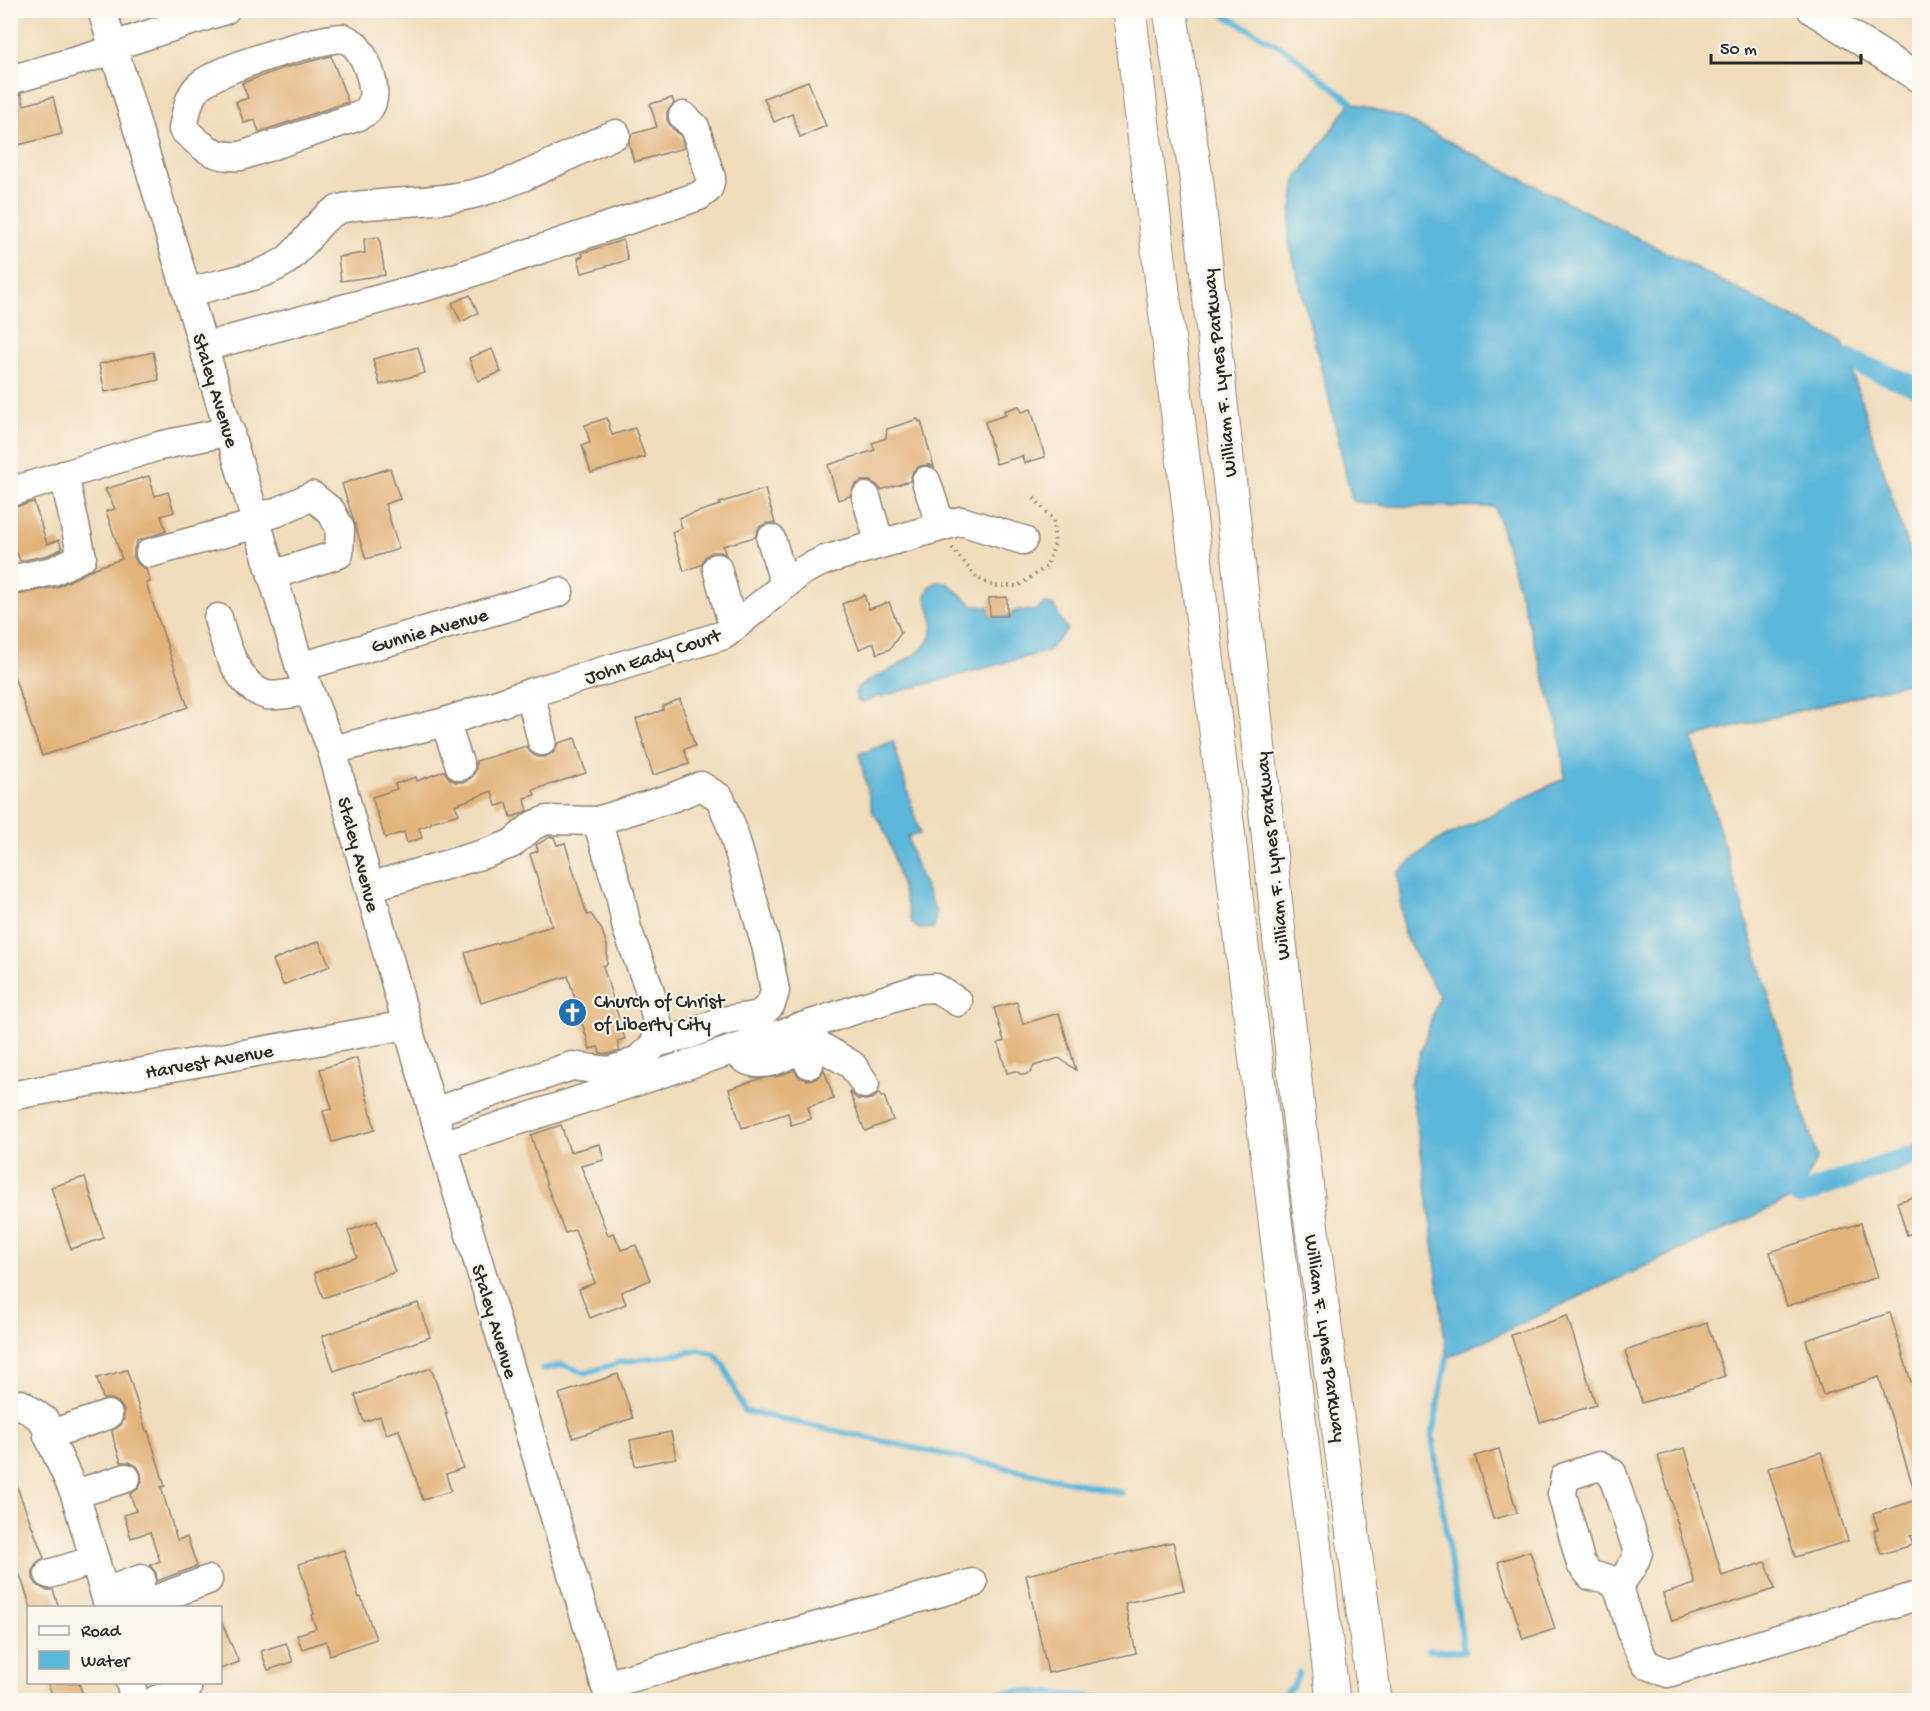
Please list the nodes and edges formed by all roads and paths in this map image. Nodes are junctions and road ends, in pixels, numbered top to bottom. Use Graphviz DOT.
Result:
graph roads {
  1 [pos="102,10"];
  2 [pos="225,10"];
  3 [pos="1129,10"];
  4 [pos="1170,10"];
  5 [pos="1812,10"];
  6 [pos="114,48"];
  7 [pos="1920,79"];
  8 [pos="24,84"];
  9 [pos="683,116"];
  10 [pos="183,129"];
  11 [pos="616,134"];
  12 [pos="143,142"];
  13 [pos="188,293"];
  14 [pos="204,347"];
  15 [pos="230,431"];
  16 [pos="64,475"];
  17 [pos="926,481"];
  18 [pos="10,492"];
  19 [pos="866,497"];
  20 [pos="256,520"];
  21 [pos="941,526"];
  22 [pos="771,539"];
  23 [pos="1023,540"];
  24 [pos="880,544"];
  25 [pos="150,553"];
  26 [pos="717,568"];
  27 [pos="272,575"];
  28 [pos="10,580"];
  29 [pos="785,585"];
  30 [pos="559,592"];
  31 [pos="218,618"];
  32 [pos="733,627"];
  33 [pos="304,679"];
  34 [pos="530,693"];
  35 [pos="445,722"];
  36 [pos="543,741"];
  37 [pos="332,750"];
  38 [pos="460,766"];
  39 [pos="597,821"];
  40 [pos="369,887"];
  41 [pos="958,1002"];
  42 [pos="407,1025"];
  43 [pos="656,1043"];
  44 [pos="802,1046"];
  45 [pos="865,1084"];
  46 [pos="10,1096"];
  47 [pos="433,1112"];
  48 [pos="443,1145"];
  49 [pos="10,1407"];
  50 [pos="108,1415"];
  51 [pos="46,1428"];
  52 [pos="126,1478"];
  53 [pos="75,1494"];
  54 [pos="49,1574"];
  55 [pos="141,1579"];
  56 [pos="208,1580"];
  57 [pos="973,1583"];
  58 [pos="103,1585"];
  59 [pos="1618,1587"];
  60 [pos="1920,1595"];
  61 [pos="138,1606"];
  62 [pos="130,1684"];
  63 [pos="188,1689"];
  64 [pos="608,1693"];
  65 [pos="135,1701"];
  66 [pos="156,1701"];
  67 [pos="1333,1701"];
  68 [pos="1375,1701"];
  1 -- 6 [label="street, Staley Avenue"];
  2 -- 6 [label="street"];
  3 -- 67 [label="highway, William F. Lynes Parkway"];
  4 -- 68 [label="highway, William F. Lynes Parkway"];
  5 -- 7 [label="street"];
  6 -- 8 [label="street"];
  6 -- 12 [label="street, Staley Avenue"];
  9 -- 14 [label="street"];
  10 -- 10 [label="street"];
  10 -- 12 [label="street"];
  11 -- 13 [label="street"];
  12 -- 13 [label="street, Staley Avenue"];
  13 -- 14 [label="street, Staley Avenue"];
  14 -- 15 [label="street, Staley Avenue"];
  15 -- 16 [label="street"];
  15 -- 20 [label="street, Staley Avenue"];
  16 -- 18 [label="street"];
  16 -- 28 [label="street"];
  17 -- 21 [label="street"];
  19 -- 24 [label="street"];
  20 -- 25 [label="street"];
  20 -- 27 [label="street, Staley Avenue"];
  20 -- 27 [label="street"];
  21 -- 23 [label="street, John Eady Court"];
  21 -- 24 [label="street, John Eady Court"];
  22 -- 29 [label="street"];
  24 -- 29 [label="street, John Eady Court"];
  26 -- 32 [label="street"];
  27 -- 33 [label="street, Staley Avenue"];
  29 -- 32 [label="street, John Eady Court"];
  30 -- 33 [label="street, Gunnie Avenue"];
  31 -- 33 [label="street, Gunnie Avenue"];
  32 -- 34 [label="street, John Eady Court"];
  33 -- 37 [label="street, Staley Avenue"];
  34 -- 35 [label="street, John Eady Court"];
  34 -- 36 [label="street"];
  35 -- 37 [label="street, John Eady Court"];
  35 -- 38 [label="street"];
  37 -- 40 [label="street, Staley Avenue"];
  39 -- 40 [label="street"];
  39 -- 43 [label="street"];
  39 -- 43 [label="street"];
  40 -- 42 [label="street, Staley Avenue"];
  41 -- 44 [label="street"];
  42 -- 46 [label="street, Harvest Avenue"];
  42 -- 47 [label="street, Staley Avenue"];
  43 -- 47 [label="street"];
  44 -- 45 [label="street"];
  44 -- 48 [label="street"];
  47 -- 48 [label="street, Staley Avenue"];
  48 -- 64 [label="street, Staley Avenue"];
  49 -- 51 [label="street"];
  50 -- 51 [label="street"];
  51 -- 53 [label="street"];
  52 -- 53 [label="street"];
  53 -- 58 [label="street"];
  54 -- 58 [label="street"];
  55 -- 58 [label="street"];
  56 -- 61 [label="street"];
  57 -- 64 [label="street"];
  59 -- 60 [label="street"];
  62 -- 65 [label="street"];
  63 -- 66 [label="street"];
}
